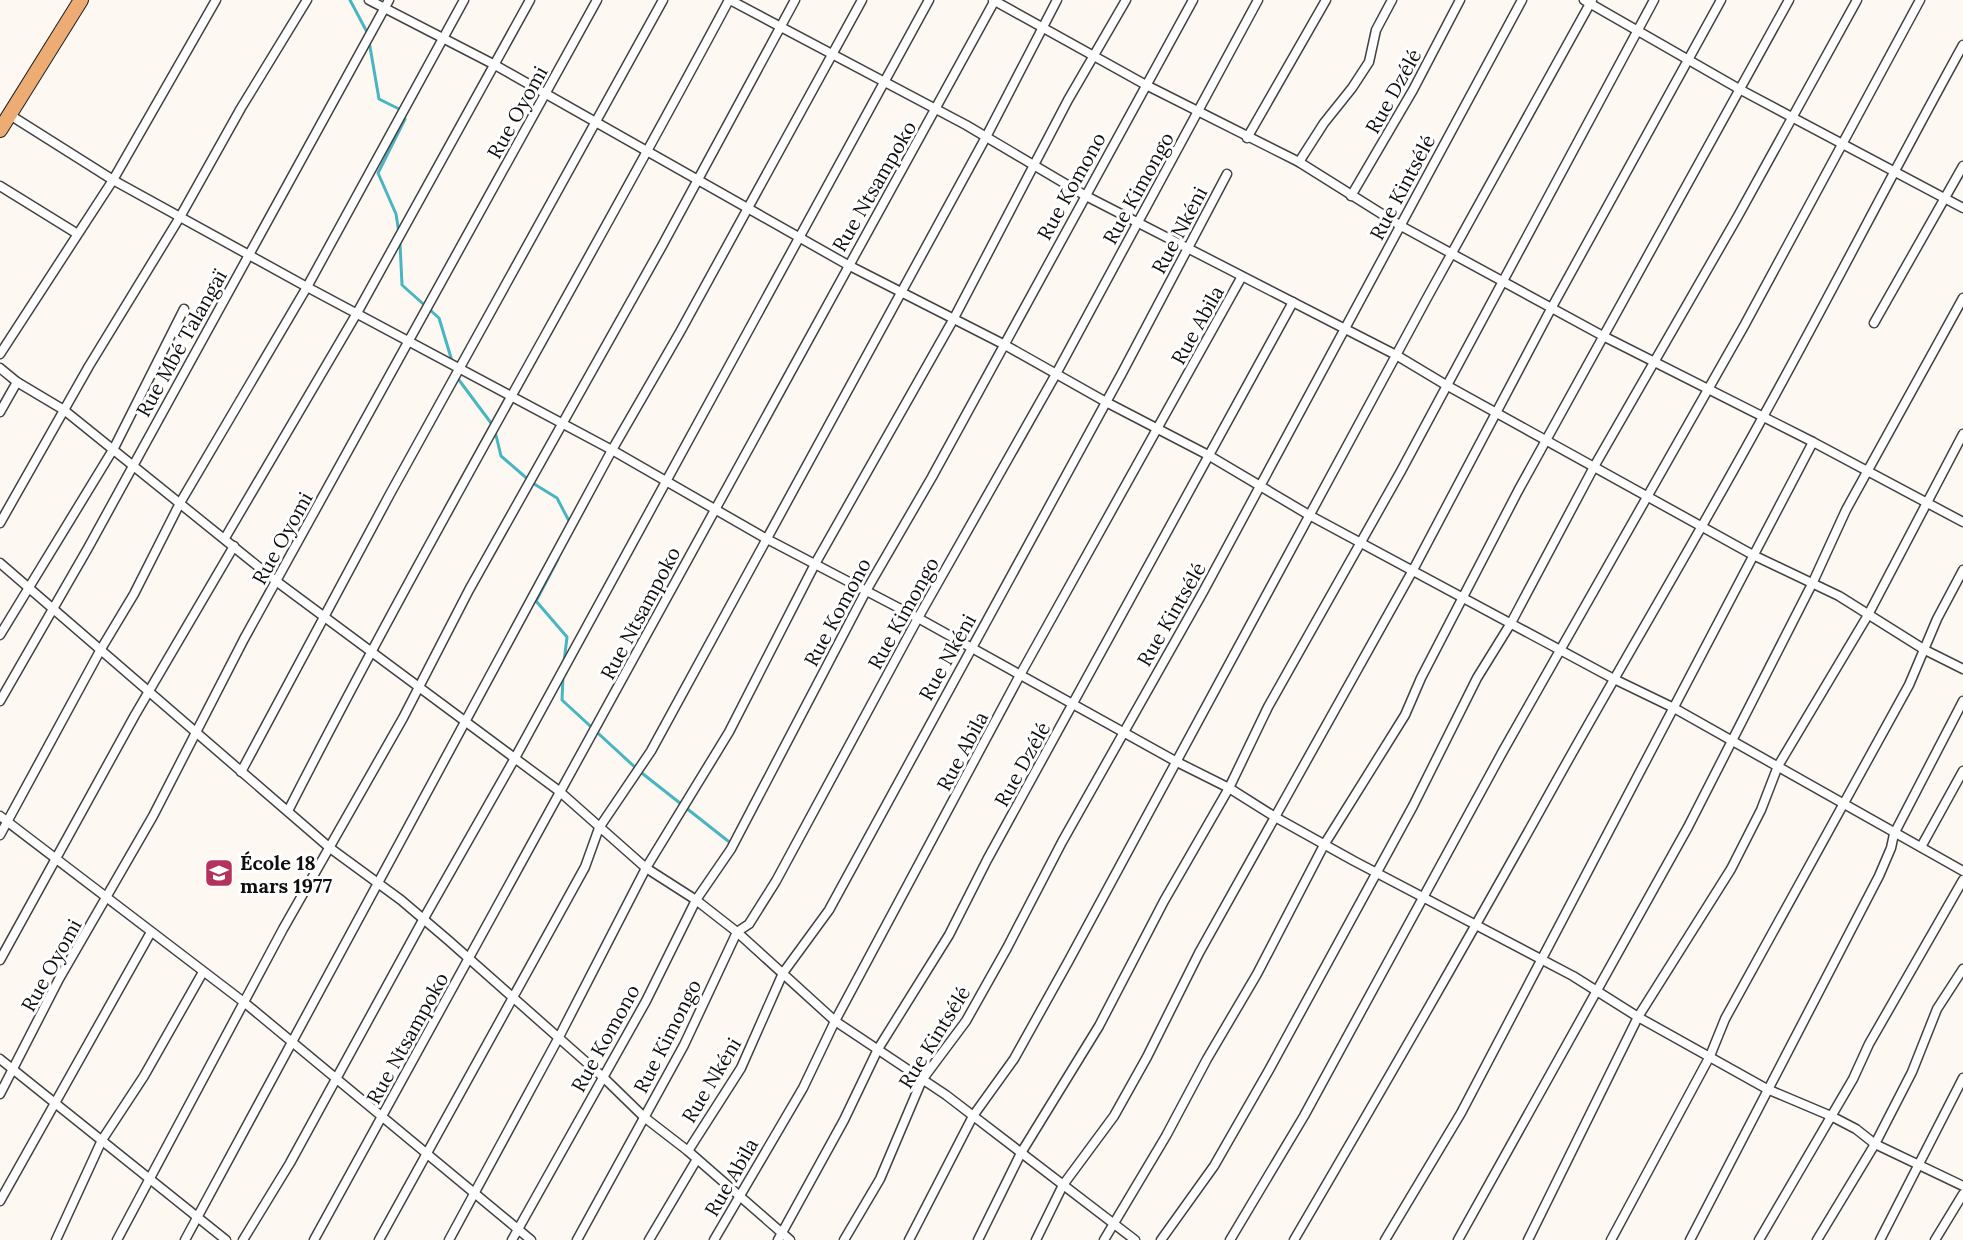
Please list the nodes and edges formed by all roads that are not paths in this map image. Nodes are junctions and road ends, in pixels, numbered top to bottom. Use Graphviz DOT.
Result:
graph roads {
  1 [pos="81,0"];
  2 [pos="216,0"];
  3 [pos="307,0"];
  4 [pos="369,0"];
  5 [pos="464,0"];
  6 [pos="530,0"];
  7 [pos="597,0"];
  8 [pos="663,0"];
  9 [pos="729,0"];
  10 [pos="795,0"];
  11 [pos="862,0"];
  12 [pos="929,0"];
  13 [pos="994,0"];
  14 [pos="1058,0"];
  15 [pos="1126,0"];
  16 [pos="1193,0"];
  17 [pos="1258,0"];
  18 [pos="1326,0"];
  19 [pos="1392,0"];
  20 [pos="1460,0"];
  21 [pos="1522,0"];
  22 [pos="1654,0"];
  23 [pos="1721,0"];
  24 [pos="1789,0"];
  25 [pos="1857,0"];
  26 [pos="1920,0"];
  27 [pos="1588,1"];
  28 [pos="387,4"];
  29 [pos="780,27"];
  30 [pos="1042,28"];
  31 [pos="1637,30"];
  32 [pos="444,38"];
  33 [pos="1963,45"];
  34 [pos="832,56"];
  35 [pos="1094,56"];
  36 [pos="1687,60"];
  37 [pos="495,65"];
  38 [pos="884,83"];
  39 [pos="1146,85"];
  40 [pos="1740,90"];
  41 [pos="546,95"];
  42 [pos="936,110"];
  43 [pos="1198,111"];
  44 [pos="10,115"];
  45 [pos="1791,116"];
  46 [pos="596,123"];
  47 [pos="0,130"];
  48 [pos="986,136"];
  49 [pos="1247,138"];
  50 [pos="1844,144"];
  51 [pos="645,150"];
  52 [pos="1299,162"];
  53 [pos="1034,165"];
  54 [pos="1963,166"];
  55 [pos="1893,170"];
  56 [pos="1227,174"];
  57 [pos="697,179"];
  58 [pos="112,180"];
  59 [pos="0,186"];
  60 [pos="1086,196"];
  61 [pos="1351,196"];
  62 [pos="1945,198"];
  63 [pos="748,208"];
  64 [pos="1963,208"];
  65 [pos="180,217"];
  66 [pos="1138,222"];
  67 [pos="1401,226"];
  68 [pos="76,233"];
  69 [pos="797,237"];
  70 [pos="1188,248"];
  71 [pos="1452,253"];
  72 [pos="249,254"];
  73 [pos="848,265"];
  74 [pos="1241,278"];
  75 [pos="1503,281"];
  76 [pos="307,287"];
  77 [pos="901,293"];
  78 [pos="1963,298"];
  79 [pos="1293,302"];
  80 [pos="1552,308"];
  81 [pos="183,309"];
  82 [pos="357,313"];
  83 [pos="953,320"];
  84 [pos="1874,324"];
  85 [pos="1343,328"];
  86 [pos="1603,336"];
  87 [pos="409,342"];
  88 [pos="1005,345"];
  89 [pos="0,354"];
  90 [pos="1396,355"];
  91 [pos="1653,362"];
  92 [pos="0,368"];
  93 [pos="459,371"];
  94 [pos="1056,374"];
  95 [pos="17,382"];
  96 [pos="1446,386"];
  97 [pos="1708,389"];
  98 [pos="512,399"];
  99 [pos="1106,402"];
  100 [pos="64,410"];
  101 [pos="0,412"];
  102 [pos="1497,414"];
  103 [pos="1763,417"];
  104 [pos="563,424"];
  105 [pos="1157,429"];
  106 [pos="1963,434"];
  107 [pos="1546,439"];
  108 [pos="1813,442"];
  109 [pos="114,448"];
  110 [pos="612,450"];
  111 [pos="1209,455"];
  112 [pos="134,464"];
  113 [pos="1595,465"];
  114 [pos="1867,472"];
  115 [pos="666,482"];
  116 [pos="1260,485"];
  117 [pos="1646,495"];
  118 [pos="1926,502"];
  119 [pos="180,503"];
  120 [pos="715,509"];
  121 [pos="1309,515"];
  122 [pos="1963,522"];
  123 [pos="0,523"];
  124 [pos="1702,526"];
  125 [pos="225,538"];
  126 [pos="765,538"];
  127 [pos="1359,543"];
  128 [pos="234,546"];
  129 [pos="1753,555"];
  130 [pos="0,563"];
  131 [pos="815,564"];
  132 [pos="1413,570"];
  133 [pos="1963,570"];
  134 [pos="276,581"];
  135 [pos="1813,582"];
  136 [pos="28,586"];
  137 [pos="866,591"];
  138 [pos="1462,597"];
  139 [pos="54,607"];
  140 [pos="324,615"];
  141 [pos="1868,615"];
  142 [pos="918,618"];
  143 [pos="1511,623"];
  144 [pos="0,634"];
  145 [pos="972,648"];
  146 [pos="101,649"];
  147 [pos="370,650"];
  148 [pos="1560,650"];
  149 [pos="1925,650"];
  150 [pos="1963,669"];
  151 [pos="1020,675"];
  152 [pos="1614,680"];
  153 [pos="420,688"];
  154 [pos="150,692"];
  155 [pos="0,701"];
  156 [pos="1963,701"];
  157 [pos="1073,706"];
  158 [pos="1674,708"];
  159 [pos="466,721"];
  160 [pos="196,730"];
  161 [pos="1122,732"];
  162 [pos="1732,742"];
  163 [pos="515,758"];
  164 [pos="1177,762"];
  165 [pos="1778,766"];
  166 [pos="1963,771"];
  167 [pos="241,772"];
  168 [pos="1229,788"];
  169 [pos="559,791"];
  170 [pos="1842,803"];
  171 [pos="288,811"];
  172 [pos="1275,817"];
  173 [pos="3,819"];
  174 [pos="599,828"];
  175 [pos="1894,834"];
  176 [pos="0,835"];
  177 [pos="1324,845"];
  178 [pos="1921,847"];
  179 [pos="330,848"];
  180 [pos="54,858"];
  181 [pos="646,868"];
  182 [pos="1963,871"];
  183 [pos="1376,872"];
  184 [pos="1963,880"];
  185 [pos="378,883"];
  186 [pos="108,898"];
  187 [pos="1424,898"];
  188 [pos="696,900"];
  189 [pos="423,920"];
  190 [pos="1476,925"];
  191 [pos="151,932"];
  192 [pos="737,932"];
  193 [pos="468,959"];
  194 [pos="1541,959"];
  195 [pos="0,960"];
  196 [pos="1963,969"];
  197 [pos="203,972"];
  198 [pos="783,973"];
  199 [pos="1597,992"];
  200 [pos="514,997"];
  201 [pos="245,1004"];
  202 [pos="1638,1017"];
  203 [pos="835,1021"];
  204 [pos="559,1037"];
  205 [pos="291,1042"];
  206 [pos="878,1049"];
  207 [pos="1710,1056"];
  208 [pos="0,1059"];
  209 [pos="14,1069"];
  210 [pos="603,1077"];
  211 [pos="1963,1077"];
  212 [pos="335,1078"];
  213 [pos="922,1080"];
  214 [pos="1767,1089"];
  215 [pos="0,1094"];
  216 [pos="56,1105"];
  217 [pos="973,1116"];
  218 [pos="1831,1116"];
  219 [pos="383,1117"];
  220 [pos="644,1117"];
  221 [pos="102,1140"];
  222 [pos="1875,1144"];
  223 [pos="688,1151"];
  224 [pos="427,1153"];
  225 [pos="1021,1153"];
  226 [pos="697,1159"];
  227 [pos="1918,1162"];
  228 [pos="148,1179"];
  229 [pos="1063,1185"];
  230 [pos="1963,1186"];
  231 [pos="475,1193"];
  232 [pos="1963,1194"];
  233 [pos="739,1196"];
  234 [pos="0,1201"];
  235 [pos="198,1218"];
  236 [pos="1113,1223"];
  237 [pos="518,1230"];
  238 [pos="780,1236"];
  239 [pos="56,1240"];
  240 [pos="117,1240"];
  241 [pos="185,1240"];
  242 [pos="226,1240"];
  243 [pos="243,1240"];
  244 [pos="314,1240"];
  245 [pos="379,1240"];
  246 [pos="449,1240"];
  247 [pos="512,1240"];
  248 [pos="531,1240"];
  249 [pos="577,1240"];
  250 [pos="648,1240"];
  251 [pos="714,1240"];
  252 [pos="790,1240"];
  253 [pos="844,1240"];
  254 [pos="909,1240"];
  255 [pos="978,1240"];
  256 [pos="1036,1240"];
  257 [pos="1104,1240"];
  258 [pos="1135,1240"];
  259 [pos="1161,1240"];
  260 [pos="1230,1240"];
  261 [pos="1294,1240"];
  262 [pos="1384,1240"];
  263 [pos="1458,1240"];
  264 [pos="1528,1240"];
  265 [pos="1611,1240"];
  266 [pos="1690,1240"];
  267 [pos="1760,1240"];
  268 [pos="1817,1240"];
  269 [pos="1880,1240"];
  270 [pos="1935,1240"];
  1 -- 44 [label="main road"];
  2 -- 58 [label="street"];
  3 -- 65 [label="street"];
  4 -- 28 [label="street"];
  5 -- 32 [label="street"];
  6 -- 37 [label="street"];
  7 -- 41 [label="street, Rue Oyomi"];
  8 -- 46 [label="street"];
  9 -- 29 [label="street"];
  9 -- 51 [label="street"];
  10 -- 29 [label="street"];
  11 -- 34 [label="street"];
  12 -- 38 [label="street"];
  13 -- 30 [label="street"];
  13 -- 42 [label="street, Rue Ntsampoko"];
  14 -- 30 [label="street"];
  15 -- 35 [label="street"];
  16 -- 39 [label="street, Rue Komono"];
  17 -- 43 [label="street, Rue Kimongo"];
  18 -- 49 [label="street"];
  19 -- 52 [label="street"];
  20 -- 61 [label="street, Rue Dzélé"];
  21 -- 67 [label="street, Rue Kintsélé"];
  22 -- 31 [label="street"];
  23 -- 36 [label="street"];
  24 -- 40 [label="street"];
  25 -- 45 [label="street"];
  26 -- 50 [label="street"];
  27 -- 31 [label="street"];
  27 -- 71 [label="street"];
  28 -- 32 [label="street"];
  28 -- 72 [label="street, Rue Mbé Talangaï"];
  29 -- 34 [label="street"];
  29 -- 57 [label="street"];
  30 -- 35 [label="street"];
  30 -- 48 [label="street"];
  31 -- 36 [label="street"];
  31 -- 75 [label="street"];
  32 -- 37 [label="street"];
  32 -- 76 [label="street"];
  33 -- 55 [label="street"];
  34 -- 38 [label="street"];
  34 -- 63 [label="street"];
  35 -- 39 [label="street"];
  35 -- 53 [label="street"];
  36 -- 40 [label="street"];
  36 -- 80 [label="street"];
  37 -- 41 [label="street"];
  37 -- 82 [label="street"];
  38 -- 42 [label="street"];
  38 -- 69 [label="street"];
  39 -- 43 [label="street"];
  39 -- 60 [label="street, Rue Komono"];
  40 -- 45 [label="street"];
  40 -- 86 [label="street"];
  41 -- 46 [label="street"];
  41 -- 87 [label="street, Rue Oyomi"];
  42 -- 48 [label="street"];
  42 -- 73 [label="street, Rue Ntsampoko"];
  43 -- 49 [label="street"];
  43 -- 66 [label="street, Rue Kimongo"];
  44 -- 47 [label="main road"];
  44 -- 58 [label="street"];
  45 -- 50 [label="street"];
  45 -- 91 [label="street"];
  46 -- 51 [label="street"];
  46 -- 93 [label="street"];
  48 -- 53 [label="street"];
  48 -- 77 [label="street"];
  49 -- 52 [label="street"];
  50 -- 55 [label="street"];
  50 -- 97 [label="street"];
  51 -- 57 [label="street"];
  51 -- 98 [label="street"];
  52 -- 61 [label="street"];
  53 -- 60 [label="street"];
  53 -- 83 [label="street"];
  54 -- 62 [label="street"];
  55 -- 62 [label="street"];
  55 -- 103 [label="street"];
  56 -- 70 [label="street, Rue Nkéni"];
  57 -- 63 [label="street"];
  57 -- 104 [label="street"];
  58 -- 65 [label="street"];
  58 -- 68 [label="street"];
  59 -- 68 [label="street"];
  60 -- 66 [label="street"];
  60 -- 88 [label="street, Rue Komono"];
  61 -- 67 [label="street"];
  62 -- 64 [label="street"];
  62 -- 84 [label="street"];
  63 -- 69 [label="street"];
  63 -- 110 [label="street"];
  65 -- 72 [label="street"];
  65 -- 100 [label="street"];
  66 -- 70 [label="street"];
  66 -- 94 [label="street, Rue Kimongo"];
  67 -- 71 [label="street"];
  67 -- 85 [label="street, Rue Kintsélé"];
  68 -- 89 [label="street"];
  69 -- 73 [label="street"];
  69 -- 115 [label="street"];
  70 -- 74 [label="street"];
  70 -- 99 [label="street, Rue Nkéni"];
  71 -- 75 [label="street"];
  71 -- 90 [label="street"];
  72 -- 76 [label="street"];
  72 -- 112 [label="street, Rue Mbé Talangaï"];
  73 -- 77 [label="street"];
  73 -- 120 [label="street, Rue Ntsampoko"];
  74 -- 79 [label="street"];
  74 -- 105 [label="street, Rue Abila"];
  75 -- 80 [label="street"];
  75 -- 96 [label="street"];
  76 -- 82 [label="street"];
  76 -- 119 [label="street"];
  77 -- 83 [label="street"];
  77 -- 126 [label="street"];
  78 -- 114 [label="street"];
  79 -- 85 [label="street"];
  79 -- 111 [label="street, Rue Dzélé"];
  80 -- 86 [label="street"];
  80 -- 102 [label="street"];
  81 -- 109 [label="street"];
  82 -- 87 [label="street"];
  82 -- 125 [label="street"];
  83 -- 88 [label="street"];
  83 -- 131 [label="street"];
  85 -- 90 [label="street"];
  85 -- 116 [label="street, Rue Kintsélé"];
  86 -- 91 [label="street"];
  86 -- 107 [label="street"];
  87 -- 93 [label="street"];
  87 -- 134 [label="street, Rue Oyomi"];
  88 -- 94 [label="street"];
  88 -- 137 [label="street, Rue Komono"];
  90 -- 96 [label="street"];
  90 -- 121 [label="street"];
  91 -- 97 [label="street"];
  91 -- 113 [label="street"];
  92 -- 95 [label="street"];
  93 -- 98 [label="street"];
  93 -- 140 [label="street"];
  94 -- 99 [label="street"];
  94 -- 142 [label="street, Rue Kimongo"];
  95 -- 100 [label="street"];
  95 -- 101 [label="street"];
  96 -- 102 [label="street"];
  96 -- 127 [label="street"];
  97 -- 103 [label="street"];
  97 -- 117 [label="street"];
  98 -- 104 [label="street"];
  98 -- 147 [label="street"];
  99 -- 105 [label="street"];
  99 -- 145 [label="street, Rue Nkéni"];
  100 -- 109 [label="street"];
  100 -- 123 [label="street"];
  102 -- 107 [label="street"];
  102 -- 132 [label="street"];
  103 -- 108 [label="street"];
  103 -- 124 [label="street"];
  104 -- 110 [label="street"];
  104 -- 153 [label="street"];
  105 -- 111 [label="street"];
  105 -- 151 [label="street, Rue Abila"];
  106 -- 118 [label="street"];
  107 -- 113 [label="street"];
  107 -- 138 [label="street"];
  108 -- 114 [label="street"];
  108 -- 129 [label="street"];
  109 -- 112 [label="street"];
  109 -- 136 [label="street"];
  110 -- 115 [label="street"];
  110 -- 159 [label="street"];
  111 -- 116 [label="street"];
  111 -- 157 [label="street, Rue Dzélé"];
  112 -- 119 [label="street"];
  112 -- 139 [label="street, Rue Mbé Talangaï"];
  113 -- 117 [label="street"];
  113 -- 143 [label="street"];
  114 -- 118 [label="street"];
  114 -- 135 [label="street"];
  115 -- 120 [label="street"];
  115 -- 163 [label="street"];
  116 -- 121 [label="street"];
  116 -- 161 [label="street, Rue Kintsélé"];
  117 -- 124 [label="street"];
  117 -- 148 [label="street"];
  118 -- 122 [label="street"];
  118 -- 141 [label="street"];
  119 -- 125 [label="street"];
  119 -- 146 [label="street"];
  120 -- 126 [label="street"];
  120 -- 169 [label="street, Rue Ntsampoko"];
  121 -- 127 [label="street"];
  121 -- 164 [label="street"];
  124 -- 129 [label="street"];
  124 -- 152 [label="street"];
  125 -- 128 [label="street"];
  126 -- 131 [label="street"];
  126 -- 174 [label="street"];
  127 -- 132 [label="street"];
  127 -- 168 [label="street"];
  128 -- 134 [label="street"];
  128 -- 154 [label="street"];
  129 -- 135 [label="street"];
  129 -- 158 [label="street"];
  130 -- 136 [label="street"];
  131 -- 137 [label="street"];
  131 -- 181 [label="street"];
  132 -- 138 [label="street"];
  132 -- 172 [label="street"];
  133 -- 149 [label="street"];
  134 -- 140 [label="street"];
  134 -- 160 [label="street, Rue Oyomi"];
  135 -- 141 [label="street"];
  135 -- 162 [label="street"];
  136 -- 139 [label="street"];
  136 -- 144 [label="street"];
  137 -- 142 [label="street"];
  137 -- 188 [label="street, Rue Komono"];
  138 -- 143 [label="street"];
  138 -- 177 [label="street"];
  139 -- 146 [label="street"];
  139 -- 155 [label="street, Rue Mbé Talangaï"];
  140 -- 147 [label="street"];
  140 -- 167 [label="street"];
  141 -- 149 [label="street"];
  141 -- 165 [label="street"];
  142 -- 145 [label="street"];
  142 -- 192 [label="street, Rue Kimongo"];
  143 -- 148 [label="street"];
  143 -- 183 [label="street"];
  145 -- 151 [label="street"];
  145 -- 198 [label="street, Rue Nkéni"];
  146 -- 154 [label="street"];
  146 -- 173 [label="street"];
  147 -- 153 [label="street"];
  147 -- 171 [label="street"];
  148 -- 152 [label="street"];
  148 -- 187 [label="street"];
  149 -- 150 [label="street"];
  149 -- 170 [label="street"];
  151 -- 157 [label="street"];
  151 -- 203 [label="street, Rue Abila"];
  152 -- 158 [label="street"];
  152 -- 190 [label="street"];
  153 -- 159 [label="street"];
  153 -- 179 [label="street"];
  154 -- 160 [label="street"];
  154 -- 180 [label="street"];
  156 -- 175 [label="street"];
  157 -- 161 [label="street"];
  157 -- 206 [label="street, Rue Dzélé"];
  158 -- 162 [label="street"];
  158 -- 194 [label="street"];
  159 -- 163 [label="street"];
  159 -- 185 [label="street"];
  160 -- 167 [label="street"];
  160 -- 186 [label="street, Rue Oyomi"];
  161 -- 164 [label="street"];
  161 -- 213 [label="street, Rue Kintsélé"];
  162 -- 165 [label="street"];
  162 -- 199 [label="street"];
  163 -- 169 [label="street"];
  163 -- 189 [label="street"];
  164 -- 168 [label="street"];
  164 -- 217 [label="street"];
  165 -- 170 [label="street"];
  165 -- 202 [label="street"];
  166 -- 178 [label="street"];
  167 -- 171 [label="street"];
  168 -- 172 [label="street"];
  168 -- 225 [label="street"];
  169 -- 174 [label="street"];
  169 -- 193 [label="street, Rue Ntsampoko"];
  170 -- 175 [label="street"];
  170 -- 207 [label="street"];
  171 -- 179 [label="street"];
  172 -- 177 [label="street"];
  172 -- 229 [label="street"];
  173 -- 176 [label="street"];
  173 -- 180 [label="street"];
  174 -- 181 [label="street"];
  174 -- 200 [label="street"];
  175 -- 178 [label="street"];
  175 -- 214 [label="street"];
  177 -- 183 [label="street"];
  177 -- 236 [label="street"];
  178 -- 182 [label="street"];
  179 -- 185 [label="street"];
  179 -- 201 [label="street"];
  180 -- 186 [label="street"];
  180 -- 195 [label="street"];
  181 -- 188 [label="street"];
  181 -- 204 [label="street"];
  183 -- 187 [label="street"];
  183 -- 259 [label="street"];
  184 -- 218 [label="street"];
  185 -- 189 [label="street"];
  185 -- 205 [label="street"];
  186 -- 191 [label="street"];
  186 -- 209 [label="street, Rue Oyomi"];
  187 -- 190 [label="street"];
  187 -- 260 [label="street"];
  188 -- 192 [label="street"];
  188 -- 210 [label="street, Rue Komono"];
  189 -- 193 [label="street"];
  189 -- 212 [label="street"];
  190 -- 194 [label="street"];
  190 -- 261 [label="street"];
  191 -- 197 [label="street"];
  191 -- 216 [label="street"];
  192 -- 198 [label="street"];
  192 -- 220 [label="street, Rue Kimongo"];
  193 -- 200 [label="street"];
  193 -- 219 [label="street, Rue Ntsampoko"];
  194 -- 199 [label="street"];
  194 -- 262 [label="street"];
  196 -- 222 [label="street"];
  197 -- 201 [label="street"];
  197 -- 221 [label="street"];
  198 -- 203 [label="street"];
  198 -- 223 [label="street, Rue Nkéni"];
  199 -- 202 [label="street"];
  199 -- 263 [label="street"];
  200 -- 204 [label="street"];
  200 -- 224 [label="street"];
  201 -- 205 [label="street"];
  201 -- 228 [label="street"];
  202 -- 207 [label="street"];
  202 -- 264 [label="street"];
  203 -- 206 [label="street"];
  203 -- 233 [label="street, Rue Abila"];
  204 -- 210 [label="street"];
  204 -- 231 [label="street"];
  205 -- 212 [label="street"];
  205 -- 235 [label="street"];
  206 -- 213 [label="street"];
  206 -- 238 [label="street, Rue Dzélé"];
  207 -- 214 [label="street"];
  207 -- 265 [label="street"];
  208 -- 209 [label="street"];
  209 -- 215 [label="street, Rue Oyomi"];
  209 -- 216 [label="street"];
  210 -- 220 [label="street"];
  210 -- 237 [label="street, Rue Komono"];
  211 -- 227 [label="street"];
  212 -- 219 [label="street"];
  212 -- 243 [label="street"];
  213 -- 217 [label="street"];
  213 -- 253 [label="street, Rue Kintsélé"];
  214 -- 218 [label="street"];
  214 -- 266 [label="street"];
  216 -- 221 [label="street"];
  216 -- 234 [label="street"];
  217 -- 225 [label="street"];
  217 -- 254 [label="street"];
  218 -- 222 [label="street"];
  218 -- 267 [label="street"];
  219 -- 224 [label="street"];
  219 -- 244 [label="street, Rue Ntsampoko"];
  220 -- 223 [label="street"];
  220 -- 249 [label="street, Rue Kimongo"];
  221 -- 228 [label="street"];
  221 -- 239 [label="street"];
  222 -- 227 [label="street"];
  222 -- 268 [label="street"];
  223 -- 226 [label="street"];
  224 -- 231 [label="street"];
  224 -- 245 [label="street"];
  225 -- 229 [label="street"];
  225 -- 255 [label="street"];
  226 -- 233 [label="street"];
  226 -- 250 [label="street"];
  227 -- 230 [label="street"];
  227 -- 269 [label="street"];
  228 -- 235 [label="street"];
  228 -- 240 [label="street"];
  229 -- 236 [label="street"];
  229 -- 256 [label="street"];
  231 -- 237 [label="street"];
  231 -- 246 [label="street"];
  232 -- 270 [label="street"];
  233 -- 238 [label="street"];
  233 -- 251 [label="street, Rue Abila"];
  235 -- 241 [label="street"];
  235 -- 242 [label="street"];
  236 -- 257 [label="street"];
  236 -- 258 [label="street"];
  237 -- 247 [label="street, Rue Komono"];
  237 -- 248 [label="street"];
  238 -- 252 [label="street"];
}
